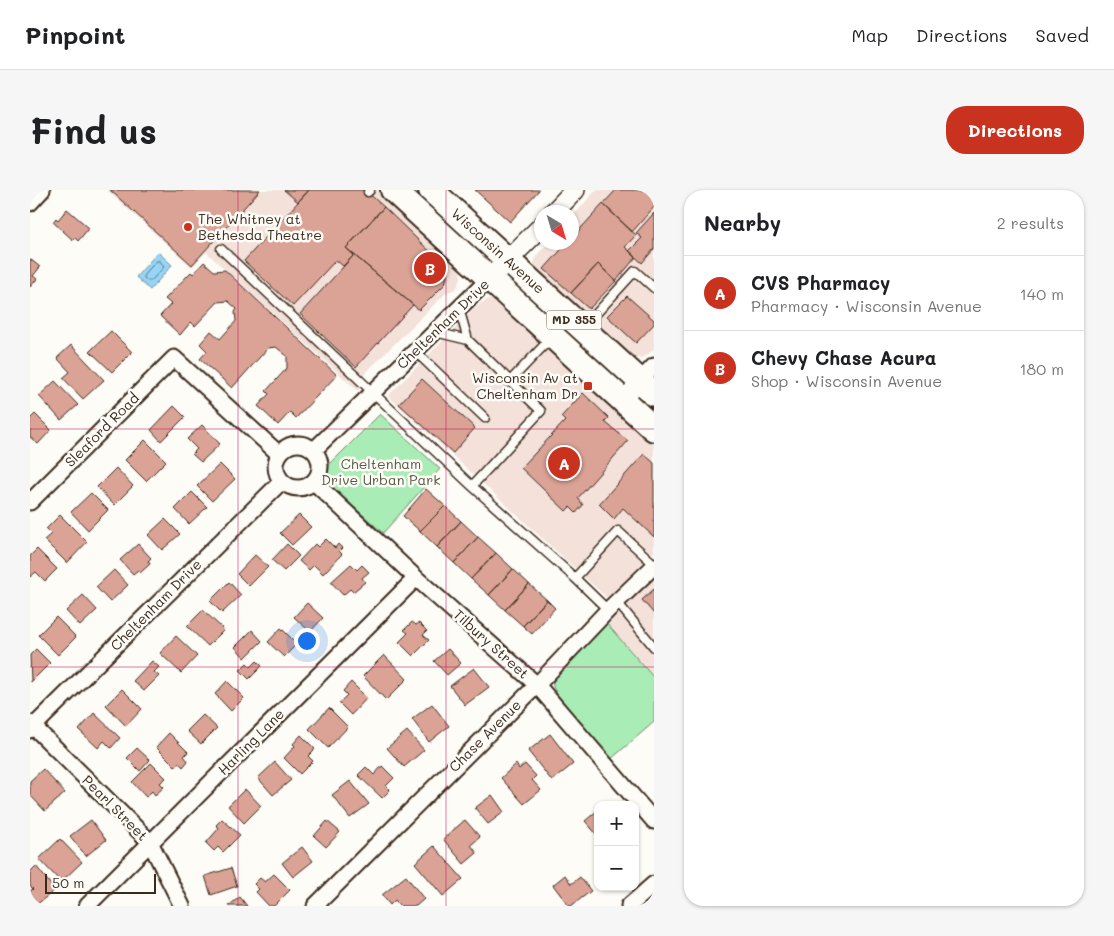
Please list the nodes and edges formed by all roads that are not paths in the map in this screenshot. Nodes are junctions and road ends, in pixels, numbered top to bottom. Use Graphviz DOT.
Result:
graph roads {
  1 [pos="42,190"];
  2 [pos="392,190"];
  3 [pos="431,190"];
  4 [pos="575,190"];
  5 [pos="30,203"];
  6 [pos="561,205"];
  7 [pos="534,234"];
  8 [pos="221,249"];
  9 [pos="508,260"];
  10 [pos="490,278"];
  11 [pos="654,288"];
  12 [pos="459,308"];
  13 [pos="583,328"];
  14 [pos="435,332"];
  15 [pos="553,336"];
  16 [pos="468,340"];
  17 [pos="415,352"];
  18 [pos="649,380"];
  19 [pos="509,382"];
  20 [pos="374,392"];
  21 [pos="622,400"];
  22 [pos="485,418"];
  23 [pos="654,429"];
  24 [pos="314,450"];
  25 [pos="280,454"];
  26 [pos="282,481"];
  27 [pos="314,482"];
  28 [pos="472,486"];
  29 [pos="30,502"];
  30 [pos="654,565"];
  31 [pos="416,578"];
  32 [pos="575,578"];
  33 [pos="612,606"];
  34 [pos="654,647"];
  35 [pos="537,685"];
  36 [pos="31,727"];
  37 [pos="654,821"];
  38 [pos="150,842"];
  39 [pos="654,884"];
  40 [pos="87,906"];
  41 [pos="182,906"];
  42 [pos="315,906"];
  43 [pos="629,906"];
  1 -- 5 [label="street"];
  2 -- 10 [label="main road, Wisconsin Avenue / MD 355"];
  3 -- 9 [label="main road, Wisconsin Avenue / MD 355"];
  4 -- 6 [label="street"];
  7 -- 9 [label="street, Cheltenham Drive"];
  8 -- 20 [label="lane"];
  9 -- 10 [label="street, Cheltenham Drive"];
  9 -- 13 [label="main road, Wisconsin Avenue / MD 355"];
  10 -- 12 [label="street, Cheltenham Drive"];
  10 -- 15 [label="main road, Wisconsin Avenue / MD 355"];
  11 -- 13 [label="lane"];
  12 -- 14 [label="street, Cheltenham Drive"];
  12 -- 16 [label="lane"];
  13 -- 18 [label="main road, Wisconsin Avenue / MD 355"];
  14 -- 16 [label="lane"];
  14 -- 17 [label="street, Cheltenham Drive"];
  15 -- 19 [label="lane"];
  15 -- 21 [label="main road, Wisconsin Avenue / MD 355"];
  16 -- 19 [label="lane"];
  17 -- 20 [label="street, Cheltenham Drive"];
  17 -- 22 [label="lane"];
  18 -- 21 [label="street"];
  19 -- 28 [label="lane"];
  20 -- 24 [label="street, Cheltenham Drive"];
  20 -- 28 [label="lane"];
  21 -- 23 [label="main road, Wisconsin Avenue / MD 355"];
  24 -- 25 [label="street"];
  24 -- 27 [label="street"];
  25 -- 26 [label="street"];
  25 -- 29 [label="street, Sleaford Road"];
  26 -- 27 [label="street"];
  26 -- 36 [label="street, Cheltenham Drive"];
  27 -- 31 [label="street, Tilbury Street"];
  28 -- 32 [label="lane"];
  30 -- 32 [label="lane"];
  30 -- 33 [label="street, Chase Avenue"];
  31 -- 35 [label="street, Tilbury Street"];
  31 -- 38 [label="street, Harling Lane"];
  32 -- 33 [label="lane"];
  33 -- 34 [label="lane"];
  33 -- 35 [label="street, Chase Avenue"];
  35 -- 37 [label="street, Tilbury Street"];
  35 -- 42 [label="street, Chase Avenue"];
  36 -- 38 [label="street, Pearl Street"];
  38 -- 40 [label="street, Harling Lane"];
  38 -- 41 [label="street, Pearl Street"];
  39 -- 43 [label="street"];
}
